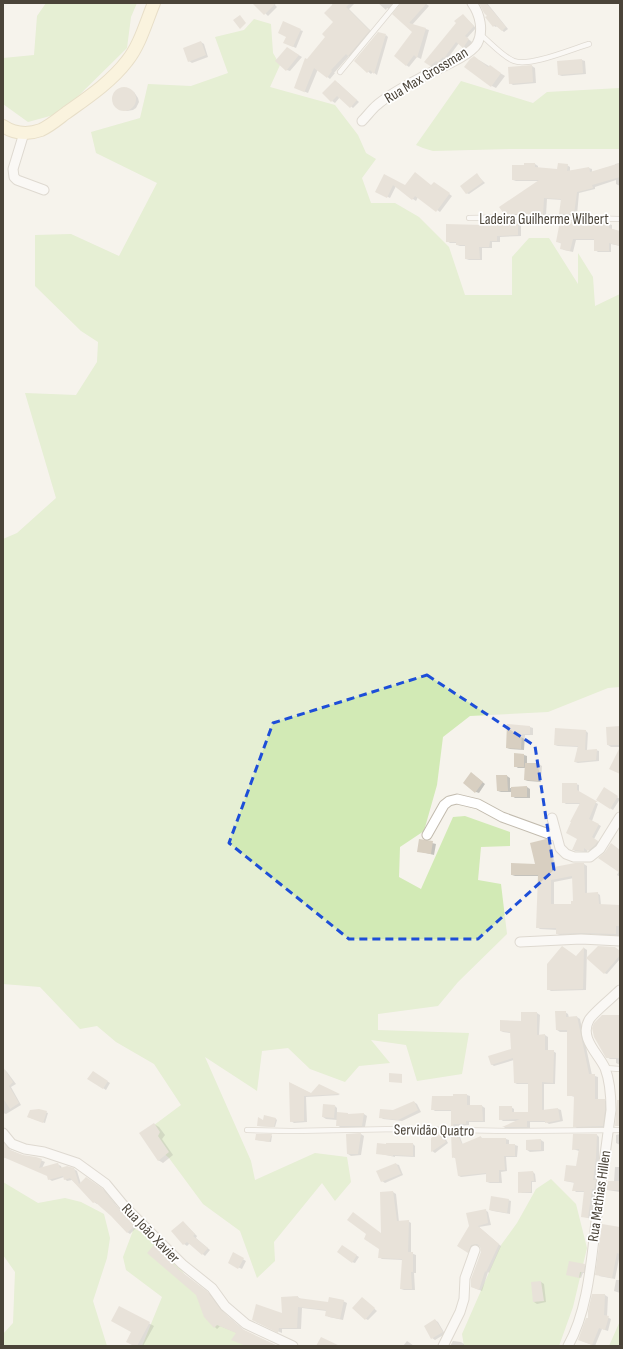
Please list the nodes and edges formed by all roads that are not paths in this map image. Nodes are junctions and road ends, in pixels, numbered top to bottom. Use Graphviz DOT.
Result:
graph roads {
  1 [pos="154,3"];
  2 [pos="397,3"];
  3 [pos="472,3"];
  4 [pos="480,34"];
  5 [pos="589,44"];
  6 [pos="340,72"];
  7 [pos="362,121"];
  8 [pos="3,126"];
  9 [pos="24,133"];
  10 [pos="44,190"];
  11 [pos="469,218"];
  12 [pos="620,219"];
  13 [pos="620,817"];
  14 [pos="552,818"];
  15 [pos="427,835"];
  16 [pos="557,837"];
  17 [pos="620,941"];
  18 [pos="520,942"];
  19 [pos="620,990"];
  20 [pos="605,1068"];
  21 [pos="620,1068"];
  22 [pos="247,1130"];
  23 [pos="608,1130"];
  24 [pos="620,1130"];
  25 [pos="3,1133"];
  26 [pos="475,1250"];
  27 [pos="292,1346"];
  28 [pos="443,1346"];
  29 [pos="568,1346"];
  1 -- 9 [label="street"];
  2 -- 6 [label="lane"];
  3 -- 4 [label="street, Rua Max Grossman"];
  4 -- 5 [label="lane"];
  4 -- 7 [label="street, Rua Max Grossman"];
  8 -- 9 [label="street"];
  9 -- 10 [label="street"];
  11 -- 12 [label="lane, Ladeira Guilherme Wilbert"];
  13 -- 16 [label="street"];
  14 -- 16 [label="street"];
  15 -- 16 [label="street"];
  17 -- 18 [label="street"];
  19 -- 20 [label="street, Rua Mathias Hillen"];
  20 -- 21 [label="lane"];
  20 -- 23 [label="street, Rua Mathias Hillen"];
  22 -- 23 [label="lane, Servidão Quatro"];
  23 -- 24 [label="lane, Servidão Quatro"];
  23 -- 29 [label="street, Rua Mathias Hillen"];
  25 -- 27 [label="street, Rua João Xavier"];
  26 -- 28 [label="street"];
}
